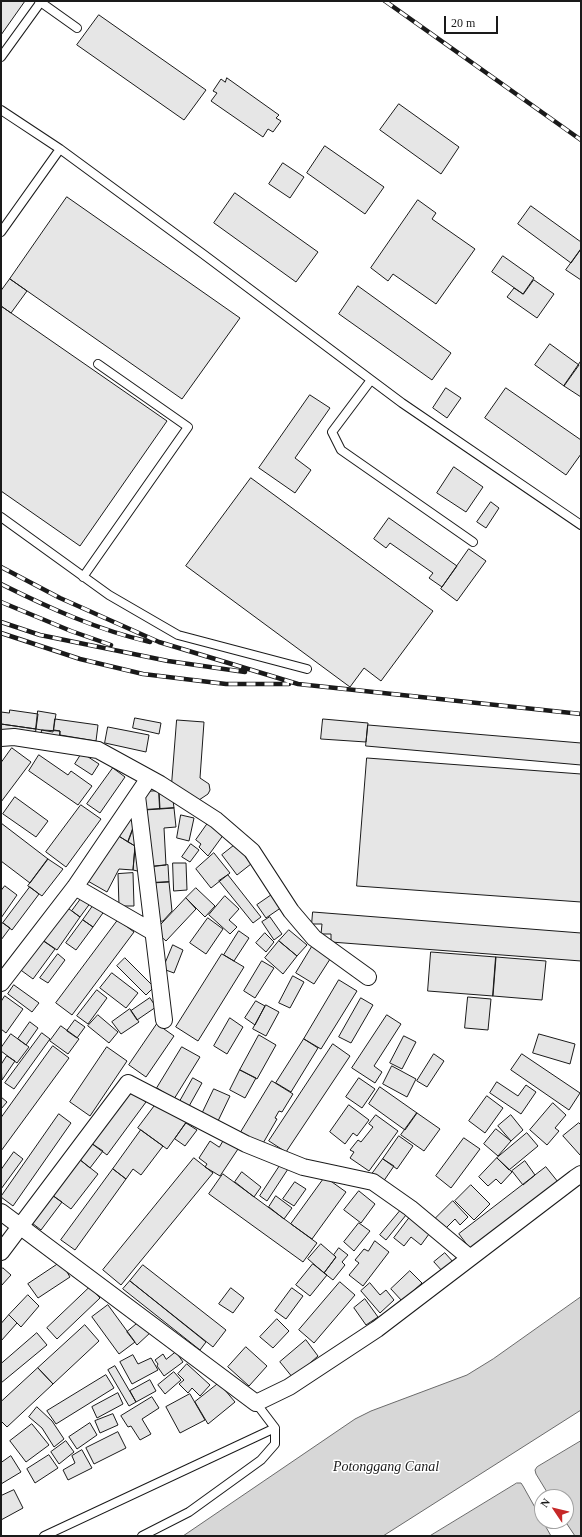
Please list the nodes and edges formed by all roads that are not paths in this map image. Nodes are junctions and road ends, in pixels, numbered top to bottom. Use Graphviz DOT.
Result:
graph roads {
  1 [pos="40,2"];
  2 [pos="77,28"];
  3 [pos="1,57"];
  4 [pos="1,110"];
  5 [pos="60,149"];
  6 [pos="1,232"];
  7 [pos="98,364"];
  8 [pos="371,380"];
  9 [pos="1,517"];
  10 [pos="581,525"];
  11 [pos="473,542"];
  12 [pos="83,577"];
  13 [pos="307,669"];
  14 [pos="1,738"];
  15 [pos="149,778"];
  16 [pos="137,796"];
  17 [pos="75,887"];
  18 [pos="154,932"];
  19 [pos="368,977"];
  20 [pos="1,983"];
  21 [pos="164,1020"];
  22 [pos="581,1174"];
  23 [pos="1,1212"];
  24 [pos="20,1226"];
  25 [pos="1,1252"];
  26 [pos="470,1258"];
  27 [pos="256,1404"];
  28 [pos="275,1428"];
  29 [pos="44,1536"];
  30 [pos="142,1536"];
  1 -- 2 [label="lane"];
  1 -- 3 [label="lane"];
  4 -- 5 [label="lane"];
  5 -- 6 [label="lane"];
  5 -- 8 [label="lane"];
  7 -- 12 [label="lane"];
  8 -- 10 [label="lane"];
  8 -- 11 [label="lane"];
  9 -- 12 [label="lane"];
  12 -- 13 [label="lane"];
  14 -- 15 [label="street"];
  15 -- 16 [label="street"];
  15 -- 19 [label="street"];
  16 -- 17 [label="street"];
  16 -- 18 [label="street"];
  17 -- 18 [label="street"];
  17 -- 20 [label="street"];
  18 -- 21 [label="street"];
  22 -- 26 [label="street"];
  23 -- 24 [label="street"];
  24 -- 25 [label="street"];
  24 -- 26 [label="street"];
  24 -- 27 [label="street"];
  26 -- 27 [label="street"];
  27 -- 28 [label="lane"];
  28 -- 29 [label="lane"];
  28 -- 30 [label="lane"];
}
